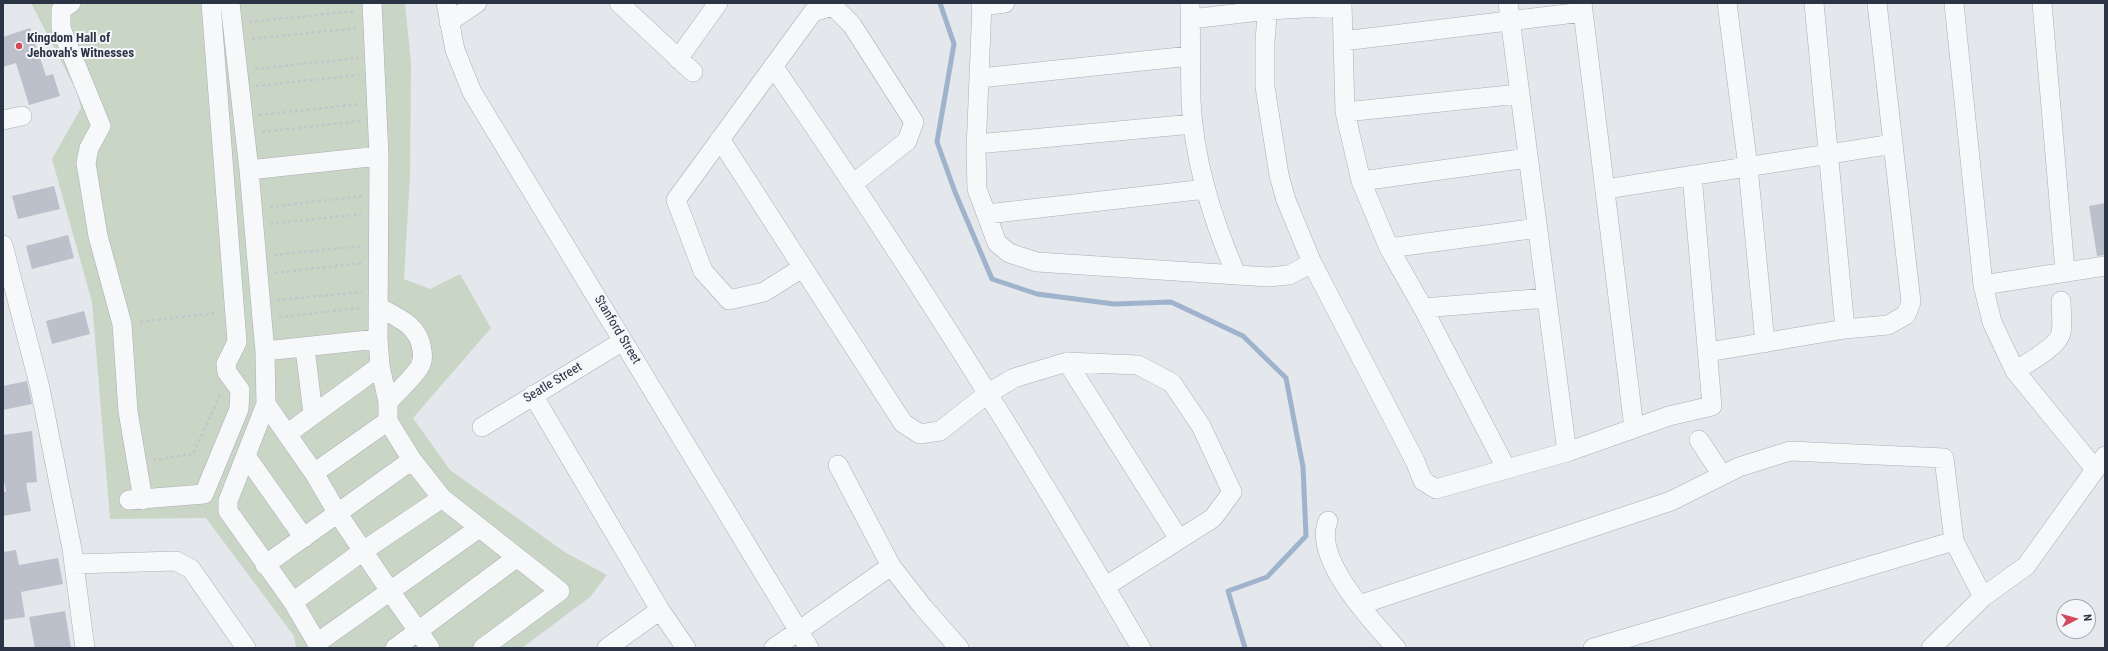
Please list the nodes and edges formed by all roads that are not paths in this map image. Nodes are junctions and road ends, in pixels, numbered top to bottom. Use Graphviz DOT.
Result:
graph roads {
  1 [pos="71,3"];
  2 [pos="211,3"];
  3 [pos="230,3"];
  4 [pos="446,3"];
  5 [pos="477,3"];
  6 [pos="619,3"];
  7 [pos="718,3"];
  8 [pos="1005,3"];
  9 [pos="1727,3"];
  10 [pos="1814,3"];
  11 [pos="1877,3"];
  12 [pos="1954,3"];
  13 [pos="2042,3"];
  14 [pos="982,4"];
  15 [pos="1342,5"];
  16 [pos="1268,7"];
  17 [pos="1582,7"];
  18 [pos="1190,11"];
  19 [pos="372,12"];
  20 [pos="1508,12"];
  21 [pos="450,22"];
  22 [pos="1343,41"];
  23 [pos="1190,56"];
  24 [pos="678,59"];
  25 [pos="773,66"];
  26 [pos="693,72"];
  27 [pos="980,78"];
  28 [pos="1519,94"];
  29 [pos="1345,112"];
  30 [pos="22,116"];
  31 [pos="3,120"];
  32 [pos="1193,124"];
  33 [pos="720,139"];
  34 [pos="976,144"];
  35 [pos="1893,144"];
  36 [pos="1829,154"];
  37 [pos="379,156"];
  38 [pos="1528,158"];
  39 [pos="1748,167"];
  40 [pos="249,170"];
  41 [pos="1692,175"];
  42 [pos="1361,181"];
  43 [pos="854,183"];
  44 [pos="1206,189"];
  45 [pos="1606,189"];
  46 [pos="987,214"];
  47 [pos="1538,228"];
  48 [pos="3,245"];
  49 [pos="1389,248"];
  50 [pos="1312,263"];
  51 [pos="2105,266"];
  52 [pos="802,268"];
  53 [pos="2065,271"];
  54 [pos="1236,274"];
  55 [pos="1984,285"];
  56 [pos="378,298"];
  57 [pos="1547,298"];
  58 [pos="2061,301"];
  59 [pos="1423,308"];
  60 [pos="1845,329"];
  61 [pos="378,339"];
  62 [pos="624,341"];
  63 [pos="1766,342"];
  64 [pos="305,348"];
  65 [pos="265,352"];
  66 [pos="1708,352"];
  67 [pos="1067,362"];
  68 [pos="380,366"];
  69 [pos="2015,371"];
  70 [pos="987,394"];
  71 [pos="533,395"];
  72 [pos="388,402"];
  73 [pos="266,404"];
  74 [pos="313,414"];
  75 [pos="388,422"];
  76 [pos="482,427"];
  77 [pos="1634,428"];
  78 [pos="287,434"];
  79 [pos="1699,440"];
  80 [pos="1567,452"];
  81 [pos="246,456"];
  82 [pos="412,460"];
  83 [pos="2100,463"];
  84 [pos="838,465"];
  85 [pos="1506,468"];
  86 [pos="314,473"];
  87 [pos="1722,474"];
  88 [pos="442,498"];
  89 [pos="338,514"];
  90 [pos="1328,521"];
  91 [pos="479,528"];
  92 [pos="304,538"];
  93 [pos="1179,539"];
  94 [pos="1954,541"];
  95 [pos="363,551"];
  96 [pos="516,558"];
  97 [pos="74,564"];
  98 [pos="265,566"];
  99 [pos="891,566"];
  100 [pos="1106,586"];
  101 [pos="390,591"];
  102 [pos="1984,598"];
  103 [pos="293,602"];
  104 [pos="1359,605"];
  105 [pos="660,610"];
  106 [pos="798,631"];
  107 [pos="419,632"];
  108 [pos="318,646"];
  109 [pos="85,648"];
  110 [pos="246,648"];
  111 [pos="396,648"];
  112 [pos="430,648"];
  113 [pos="484,648"];
  114 [pos="607,648"];
  115 [pos="686,648"];
  116 [pos="774,648"];
  117 [pos="809,648"];
  118 [pos="959,648"];
  119 [pos="1141,648"];
  120 [pos="1396,648"];
  121 [pos="1592,648"];
  122 [pos="1931,648"];
  1 -- 2 [label="street"];
  3 -- 40 [label="street"];
  4 -- 21 [label="street, Stanford Street"];
  5 -- 21 [label="street"];
  6 -- 24 [label="street"];
  7 -- 24 [label="street"];
  8 -- 14 [label="street"];
  9 -- 39 [label="street"];
  10 -- 36 [label="street"];
  11 -- 35 [label="street"];
  12 -- 55 [label="street"];
  13 -- 53 [label="street"];
  14 -- 27 [label="street"];
  15 -- 16 [label="street"];
  15 -- 22 [label="street"];
  16 -- 18 [label="street"];
  16 -- 50 [label="street"];
  17 -- 20 [label="street"];
  17 -- 45 [label="street"];
  18 -- 23 [label="street"];
  19 -- 37 [label="street"];
  20 -- 22 [label="street"];
  20 -- 28 [label="street"];
  21 -- 62 [label="street, Stanford Street"];
  22 -- 29 [label="street"];
  23 -- 27 [label="street"];
  23 -- 32 [label="street"];
  24 -- 26 [label="street"];
  25 -- 33 [label="street"];
  25 -- 43 [label="street"];
  25 -- 43 [label="street"];
  27 -- 34 [label="street"];
  28 -- 29 [label="street"];
  28 -- 38 [label="street"];
  29 -- 42 [label="street"];
  30 -- 31 [label="street"];
  32 -- 34 [label="street"];
  32 -- 44 [label="street"];
  33 -- 52 [label="street"];
  33 -- 52 [label="street"];
  34 -- 46 [label="street"];
  35 -- 36 [label="street"];
  35 -- 60 [label="street"];
  36 -- 39 [label="street"];
  36 -- 60 [label="street"];
  37 -- 40 [label="street"];
  37 -- 56 [label="street"];
  38 -- 42 [label="street"];
  38 -- 47 [label="street"];
  39 -- 41 [label="street"];
  39 -- 63 [label="street"];
  40 -- 65 [label="street"];
  41 -- 45 [label="street"];
  41 -- 66 [label="street"];
  42 -- 49 [label="street"];
  43 -- 70 [label="street"];
  44 -- 46 [label="street"];
  44 -- 54 [label="street"];
  45 -- 77 [label="street"];
  46 -- 54 [label="street"];
  47 -- 49 [label="street"];
  47 -- 57 [label="street"];
  48 -- 97 [label="street"];
  49 -- 59 [label="street"];
  50 -- 54 [label="street"];
  50 -- 85 [label="street"];
  51 -- 53 [label="street"];
  52 -- 70 [label="street"];
  53 -- 55 [label="street"];
  55 -- 69 [label="street"];
  56 -- 61 [label="street"];
  56 -- 72 [label="street"];
  57 -- 59 [label="street"];
  57 -- 80 [label="street"];
  58 -- 69 [label="street"];
  59 -- 85 [label="street"];
  60 -- 63 [label="street"];
  61 -- 64 [label="street"];
  61 -- 68 [label="street"];
  62 -- 71 [label="street, Seatle Street"];
  62 -- 106 [label="street, Stanford Street"];
  63 -- 66 [label="street"];
  64 -- 65 [label="street"];
  64 -- 74 [label="street"];
  65 -- 73 [label="street"];
  66 -- 77 [label="street"];
  67 -- 70 [label="street"];
  67 -- 93 [label="street"];
  67 -- 93 [label="street"];
  68 -- 72 [label="street"];
  68 -- 74 [label="street"];
  69 -- 83 [label="street"];
  70 -- 100 [label="street"];
  71 -- 76 [label="street, Seatle Street"];
  71 -- 105 [label="street"];
  72 -- 75 [label="street"];
  73 -- 78 [label="street"];
  73 -- 81 [label="street"];
  74 -- 78 [label="street"];
  75 -- 82 [label="street"];
  75 -- 86 [label="street"];
  77 -- 80 [label="street"];
  78 -- 86 [label="street"];
  79 -- 87 [label="street"];
  80 -- 85 [label="street"];
  81 -- 92 [label="street"];
  81 -- 98 [label="street"];
  82 -- 88 [label="street"];
  82 -- 89 [label="street"];
  83 -- 102 [label="street"];
  84 -- 99 [label="street"];
  86 -- 89 [label="street"];
  87 -- 94 [label="street"];
  87 -- 104 [label="street"];
  88 -- 91 [label="street"];
  88 -- 95 [label="street"];
  89 -- 92 [label="street"];
  89 -- 95 [label="street"];
  90 -- 104 [label="street"];
  91 -- 96 [label="street"];
  91 -- 101 [label="street"];
  92 -- 98 [label="street"];
  93 -- 100 [label="street"];
  94 -- 102 [label="street"];
  94 -- 121 [label="street"];
  95 -- 101 [label="street"];
  95 -- 103 [label="street"];
  96 -- 107 [label="street"];
  96 -- 113 [label="street"];
  97 -- 109 [label="street"];
  97 -- 110 [label="street"];
  98 -- 103 [label="street"];
  99 -- 106 [label="street"];
  99 -- 118 [label="street"];
  100 -- 119 [label="street"];
  101 -- 107 [label="street"];
  101 -- 108 [label="street"];
  102 -- 122 [label="street"];
  103 -- 108 [label="street"];
  104 -- 120 [label="street"];
  105 -- 114 [label="street"];
  105 -- 115 [label="street"];
  106 -- 116 [label="street"];
  106 -- 117 [label="street, Stanford Street"];
  107 -- 111 [label="street"];
  107 -- 112 [label="street"];
}
